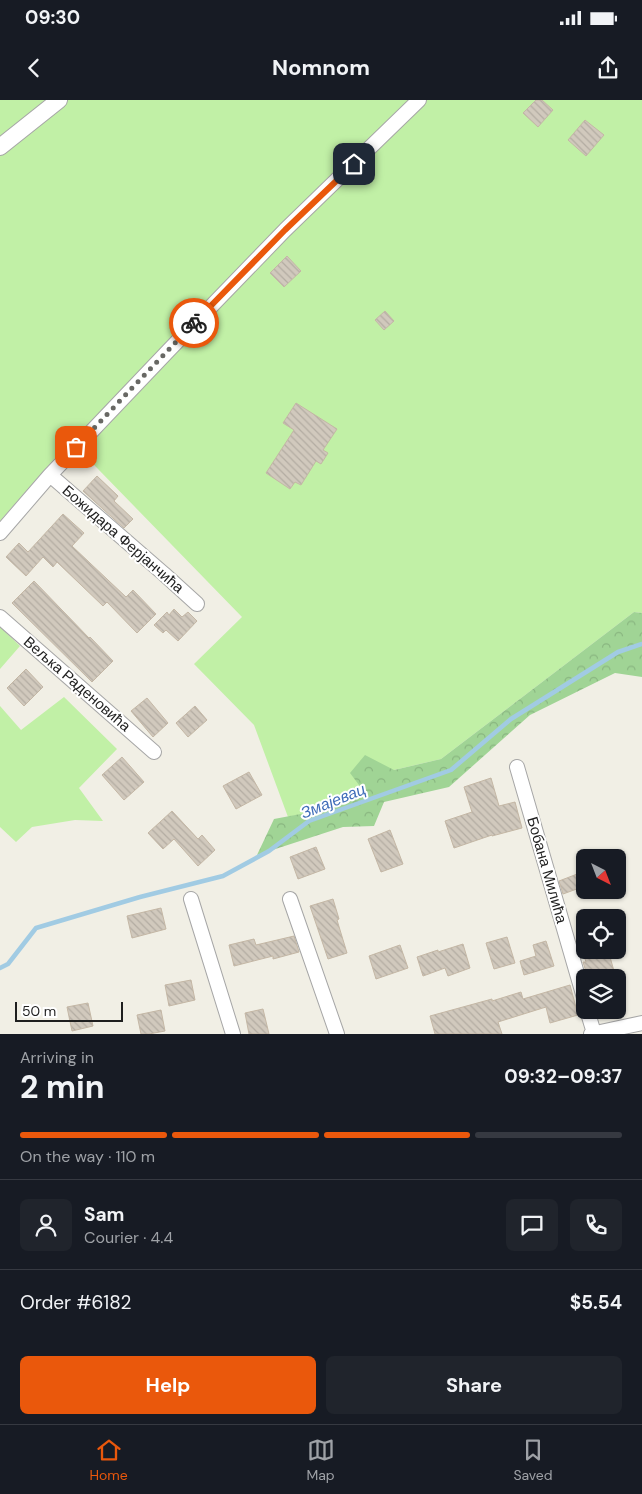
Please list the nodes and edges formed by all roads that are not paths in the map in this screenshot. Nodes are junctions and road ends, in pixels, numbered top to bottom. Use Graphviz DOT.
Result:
graph roads {
  1 [pos="59,100"];
  2 [pos="419,100"];
  3 [pos="0,147"];
  4 [pos="50,475"];
  5 [pos="0,533"];
  6 [pos="197,604"];
  7 [pos="0,617"];
  8 [pos="154,752"];
  9 [pos="517,767"];
  10 [pos="191,899"];
  11 [pos="290,899"];
  12 [pos="576,971"];
  13 [pos="590,1019"];
  14 [pos="642,1023"];
  15 [pos="233,1034"];
  16 [pos="337,1034"];
  17 [pos="593,1034"];
  1 -- 3 [label="street"];
  2 -- 4 [label="street"];
  4 -- 5 [label="street"];
  4 -- 6 [label="street, Божидара Ферјанчића"];
  7 -- 8 [label="street, Вељка Раденовића"];
  9 -- 12 [label="street, Бобана Милића"];
  10 -- 15 [label="street"];
  11 -- 16 [label="street"];
  13 -- 17 [label="street"];
  14 -- 17 [label="street"];
}
